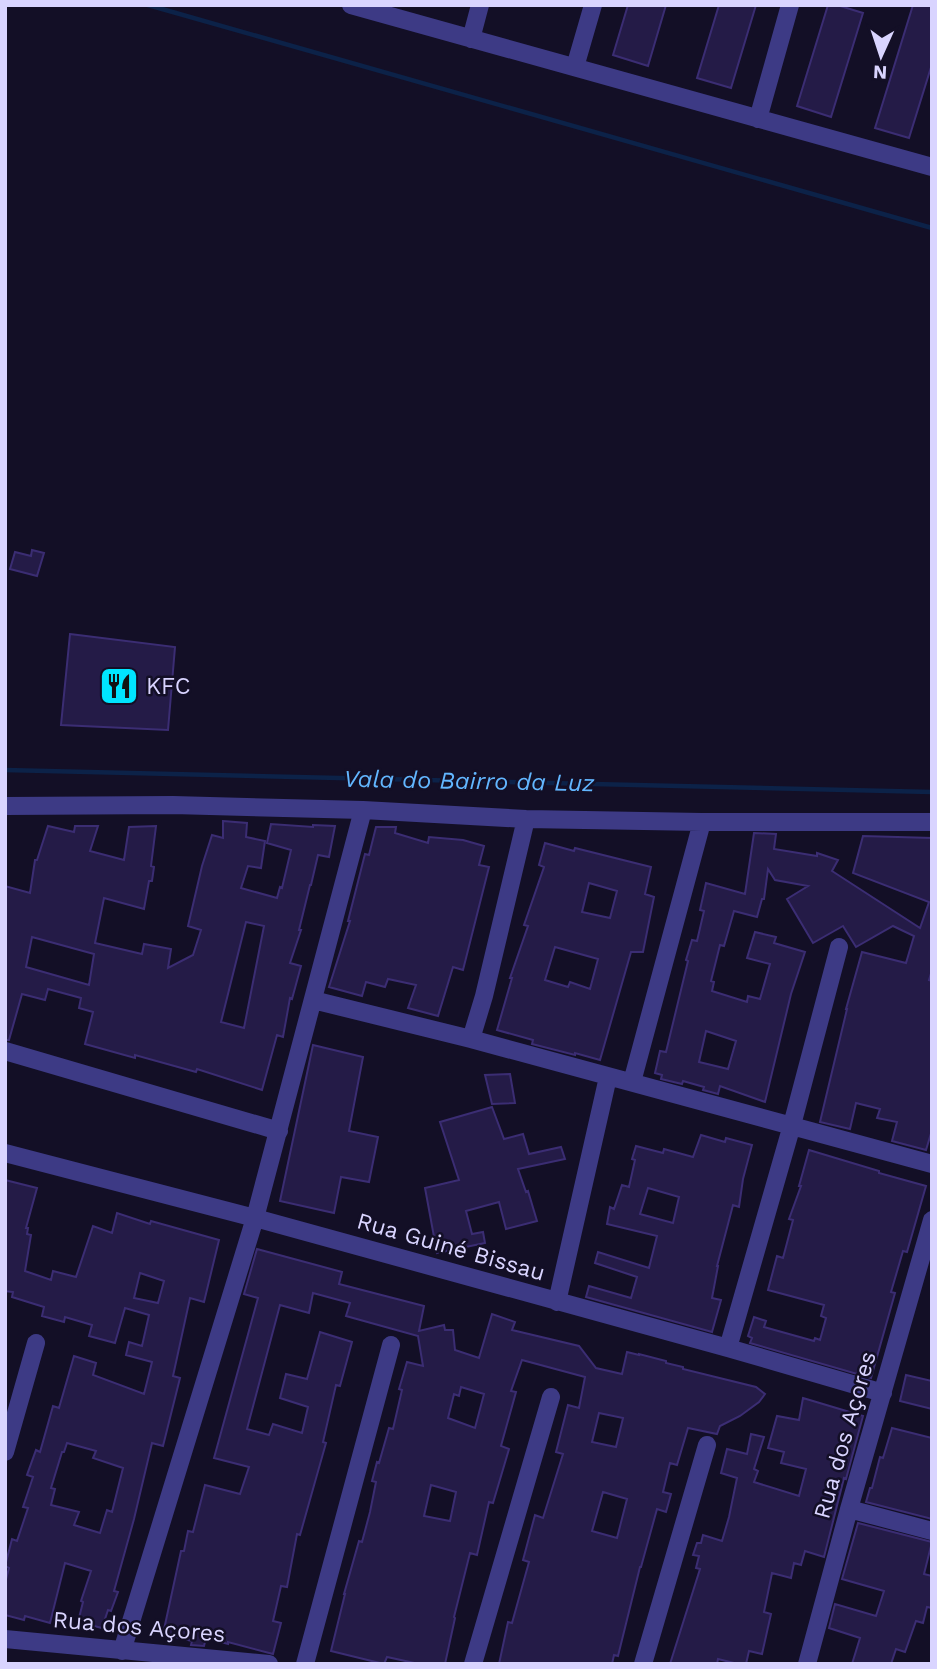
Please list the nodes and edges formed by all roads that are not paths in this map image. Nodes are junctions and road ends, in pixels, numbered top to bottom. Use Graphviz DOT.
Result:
graph roads {
  1 [pos="351,5"];
  2 [pos="480,5"];
  3 [pos="593,5"];
  4 [pos="790,5"];
  5 [pos="471,39"];
  6 [pos="575,67"];
  7 [pos="758,119"];
  8 [pos="932,167"];
  9 [pos="6,809"];
  10 [pos="363,810"];
  11 [pos="526,819"];
  12 [pos="702,821"];
  13 [pos="932,822"];
  14 [pos="839,947"];
  15 [pos="313,1000"];
  16 [pos="471,1039"];
  17 [pos="5,1051"];
  18 [pos="608,1077"];
  19 [pos="632,1082"];
  20 [pos="792,1125"];
  21 [pos="279,1131"];
  22 [pos="5,1153"];
  23 [pos="932,1164"];
  24 [pos="255,1218"];
  25 [pos="932,1220"];
  26 [pos="557,1302"];
  27 [pos="36,1343"];
  28 [pos="391,1345"];
  29 [pos="728,1348"];
  30 [pos="883,1393"];
  31 [pos="551,1397"];
  32 [pos="706,1445"];
  33 [pos="5,1452"];
  34 [pos="849,1509"];
  35 [pos="932,1531"];
  36 [pos="5,1639"];
  37 [pos="122,1651"];
  38 [pos="269,1664"];
  39 [pos="305,1664"];
  40 [pos="473,1664"];
  41 [pos="643,1664"];
  42 [pos="807,1664"];
  1 -- 5 [label="street"];
  2 -- 5 [label="street"];
  3 -- 6 [label="street"];
  4 -- 7 [label="street"];
  5 -- 6 [label="street"];
  6 -- 7 [label="street"];
  7 -- 8 [label="street"];
  9 -- 10 [label="street"];
  10 -- 11 [label="street"];
  10 -- 15 [label="street"];
  11 -- 12 [label="street"];
  11 -- 16 [label="street"];
  12 -- 13 [label="street"];
  12 -- 19 [label="street"];
  14 -- 20 [label="street"];
  15 -- 16 [label="street"];
  15 -- 21 [label="street"];
  16 -- 18 [label="street"];
  17 -- 21 [label="street"];
  18 -- 19 [label="street"];
  18 -- 26 [label="street"];
  19 -- 20 [label="street"];
  20 -- 23 [label="street"];
  20 -- 29 [label="street"];
  21 -- 24 [label="street"];
  22 -- 24 [label="street, Rua Guiné Bissau"];
  24 -- 26 [label="street, Rua Guiné Bissau"];
  24 -- 37 [label="street"];
  25 -- 30 [label="street, Rua dos Açores"];
  26 -- 29 [label="street, Rua Guiné Bissau"];
  27 -- 33 [label="street"];
  28 -- 39 [label="street"];
  29 -- 30 [label="street, Rua Guiné Bissau"];
  30 -- 34 [label="street, Rua dos Açores"];
  31 -- 40 [label="street"];
  32 -- 41 [label="street"];
  34 -- 35 [label="street"];
  34 -- 42 [label="street, Rua dos Açores"];
  36 -- 37 [label="street, Rua dos Açores"];
  37 -- 38 [label="street, Rua dos Açores"];
}
